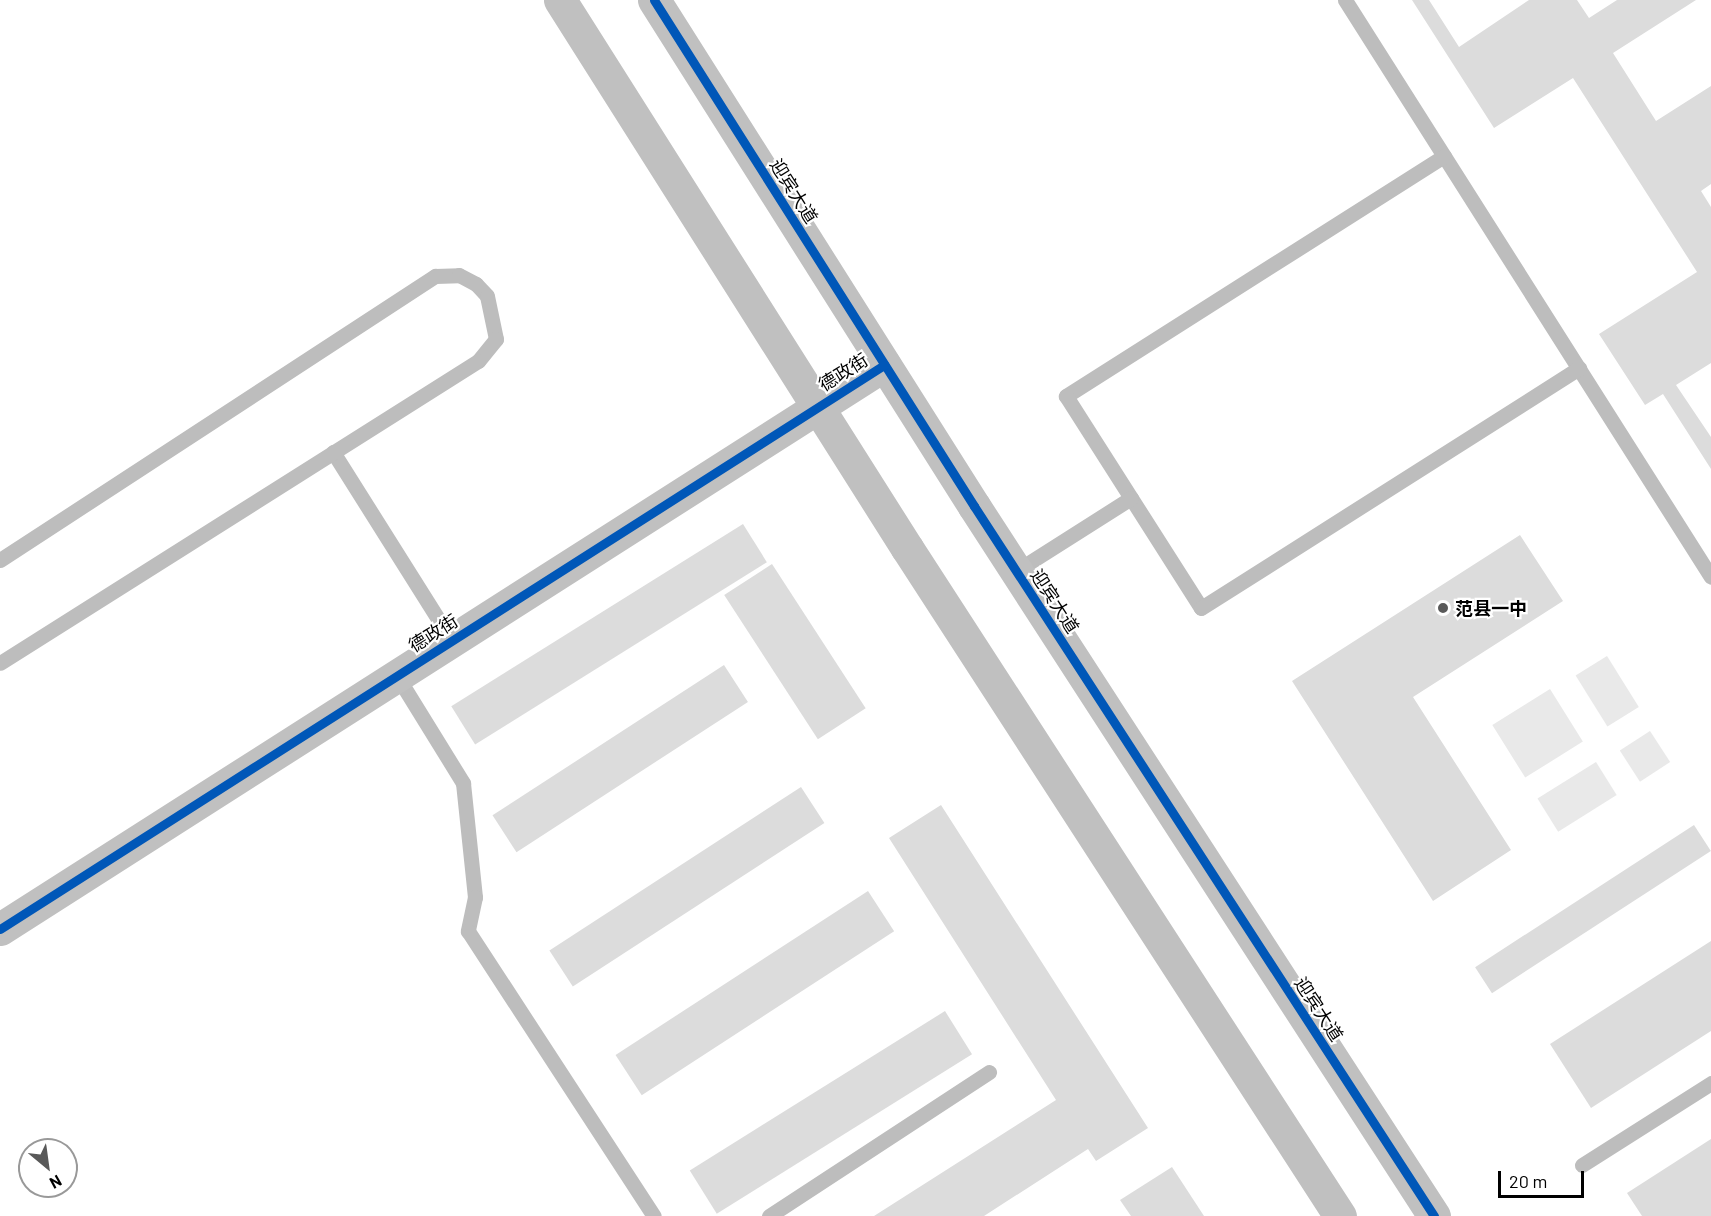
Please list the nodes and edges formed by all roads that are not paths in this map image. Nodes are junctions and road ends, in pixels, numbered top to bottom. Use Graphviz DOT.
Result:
graph roads {
  1 [pos="560,0"];
  2 [pos="654,0"];
  3 [pos="1345,0"];
  4 [pos="1444,156"];
  5 [pos="884,365"];
  6 [pos="1579,368"];
  7 [pos="818,407"];
  8 [pos="333,452"];
  9 [pos="1131,498"];
  10 [pos="0,560"];
  11 [pos="1016,571"];
  12 [pos="1711,577"];
  13 [pos="452,641"];
  14 [pos="0,663"];
  15 [pos="397,676"];
  16 [pos="0,929"];
  17 [pos="988,1072"];
  18 [pos="1711,1083"];
  19 [pos="1582,1165"];
  20 [pos="654,1216"];
  21 [pos="769,1216"];
  22 [pos="1340,1216"];
  23 [pos="1434,1216"];
  1 -- 7 [label="street"];
  2 -- 5 [label="street, 迎宾大道"];
  3 -- 4 [label="lane"];
  4 -- 6 [label="lane"];
  4 -- 9 [label="lane"];
  5 -- 7 [label="street, 德政街"];
  5 -- 11 [label="street, 迎宾大道"];
  6 -- 9 [label="lane"];
  6 -- 12 [label="lane"];
  7 -- 13 [label="street, 德政街"];
  7 -- 22 [label="street"];
  8 -- 10 [label="lane"];
  8 -- 13 [label="lane"];
  8 -- 14 [label="lane"];
  9 -- 11 [label="lane"];
  11 -- 23 [label="street, 迎宾大道"];
  13 -- 15 [label="street, 德政街"];
  15 -- 16 [label="street, 德政街"];
  15 -- 20 [label="lane"];
  17 -- 21 [label="lane"];
  18 -- 19 [label="lane"];
}
